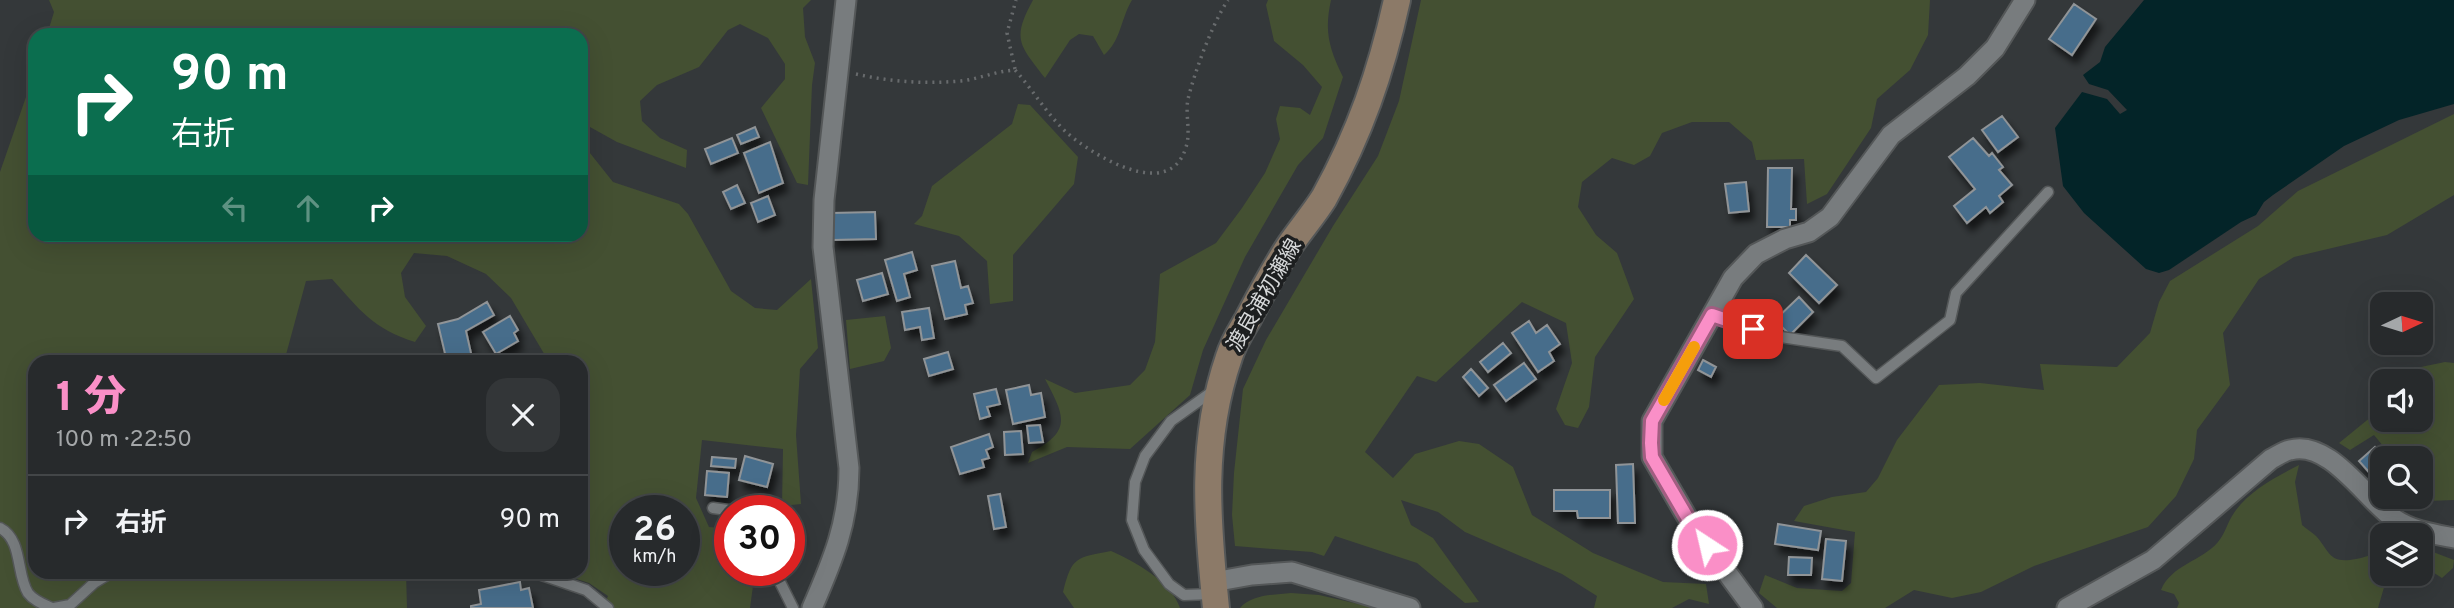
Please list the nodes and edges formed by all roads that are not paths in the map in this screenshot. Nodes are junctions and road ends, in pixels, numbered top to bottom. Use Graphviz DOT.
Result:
graph roads {
  1 [pos="846,0"];
  2 [pos="1397,0"];
  3 [pos="2025,0"];
  4 [pos="2048,192"];
  5 [pos="1712,315"];
  6 [pos="1219,387"];
  7 [pos="0,528"];
  8 [pos="2454,538"];
  9 [pos="101,579"];
  10 [pos="554,579"];
  11 [pos="782,586"];
  12 [pos="1214,595"];
  13 [pos="53,608"];
  14 [pos="608,608"];
  15 [pos="793,608"];
  16 [pos="812,608"];
  17 [pos="1410,608"];
  18 [pos="1753,608"];
  19 [pos="2067,608"];
  1 -- 16 [label="street"];
  2 -- 6 [label="main road, 渡良浦初瀬線"];
  3 -- 5 [label="street"];
  4 -- 5 [label="lane"];
  5 -- 18 [label="street"];
  6 -- 12 [label="main road, 渡良浦初瀬線"];
  6 -- 12 [label="lane"];
  7 -- 13 [label="lane"];
  8 -- 19 [label="street"];
  9 -- 13 [label="lane"];
  10 -- 14 [label="lane"];
  11 -- 15 [label="lane"];
  12 -- 17 [label="street"];
}
